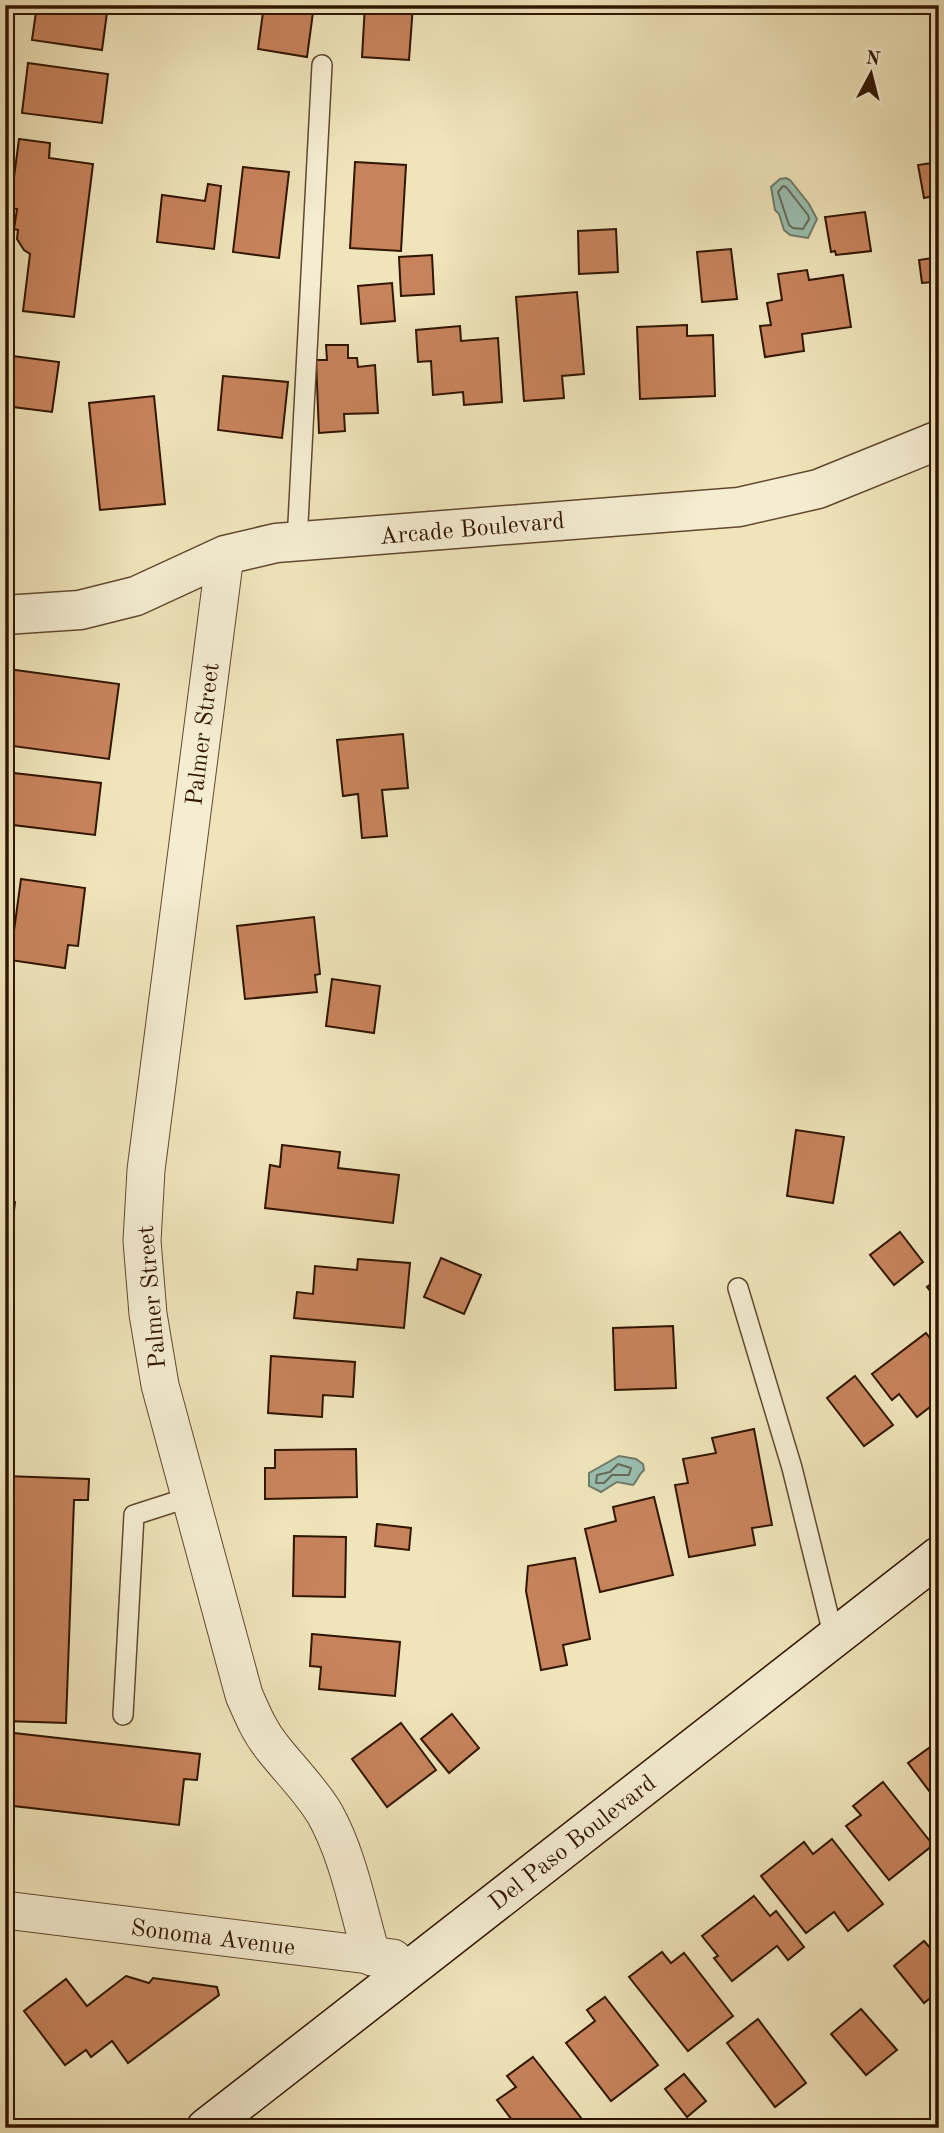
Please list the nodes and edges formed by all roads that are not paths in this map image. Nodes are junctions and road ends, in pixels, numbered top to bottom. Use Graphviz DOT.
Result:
graph roads {
  1 [pos="322,65"];
  2 [pos="939,440"];
  3 [pos="297,542"];
  4 [pos="225,555"];
  5 [pos="5,615"];
  6 [pos="738,1288"];
  7 [pos="190,1497"];
  8 [pos="939,1556"];
  9 [pos="834,1638"];
  10 [pos="123,1715"];
  11 [pos="5,1910"];
  12 [pos="372,1956"];
  13 [pos="421,1961"];
  14 [pos="206,2128"];
  1 -- 3 [label="lane"];
  2 -- 3 [label="street, Arcade Boulevard"];
  3 -- 4 [label="street, Arcade Boulevard"];
  4 -- 5 [label="street, Arcade Boulevard"];
  4 -- 7 [label="street, Palmer Street"];
  6 -- 9 [label="lane"];
  7 -- 10 [label="lane"];
  7 -- 12 [label="street, Palmer Street"];
  8 -- 9 [label="street, Del Paso Boulevard"];
  9 -- 13 [label="street, Del Paso Boulevard"];
  11 -- 12 [label="street, Sonoma Avenue"];
  12 -- 13 [label="street, Sonoma Avenue"];
  13 -- 14 [label="street, Del Paso Boulevard"];
}
